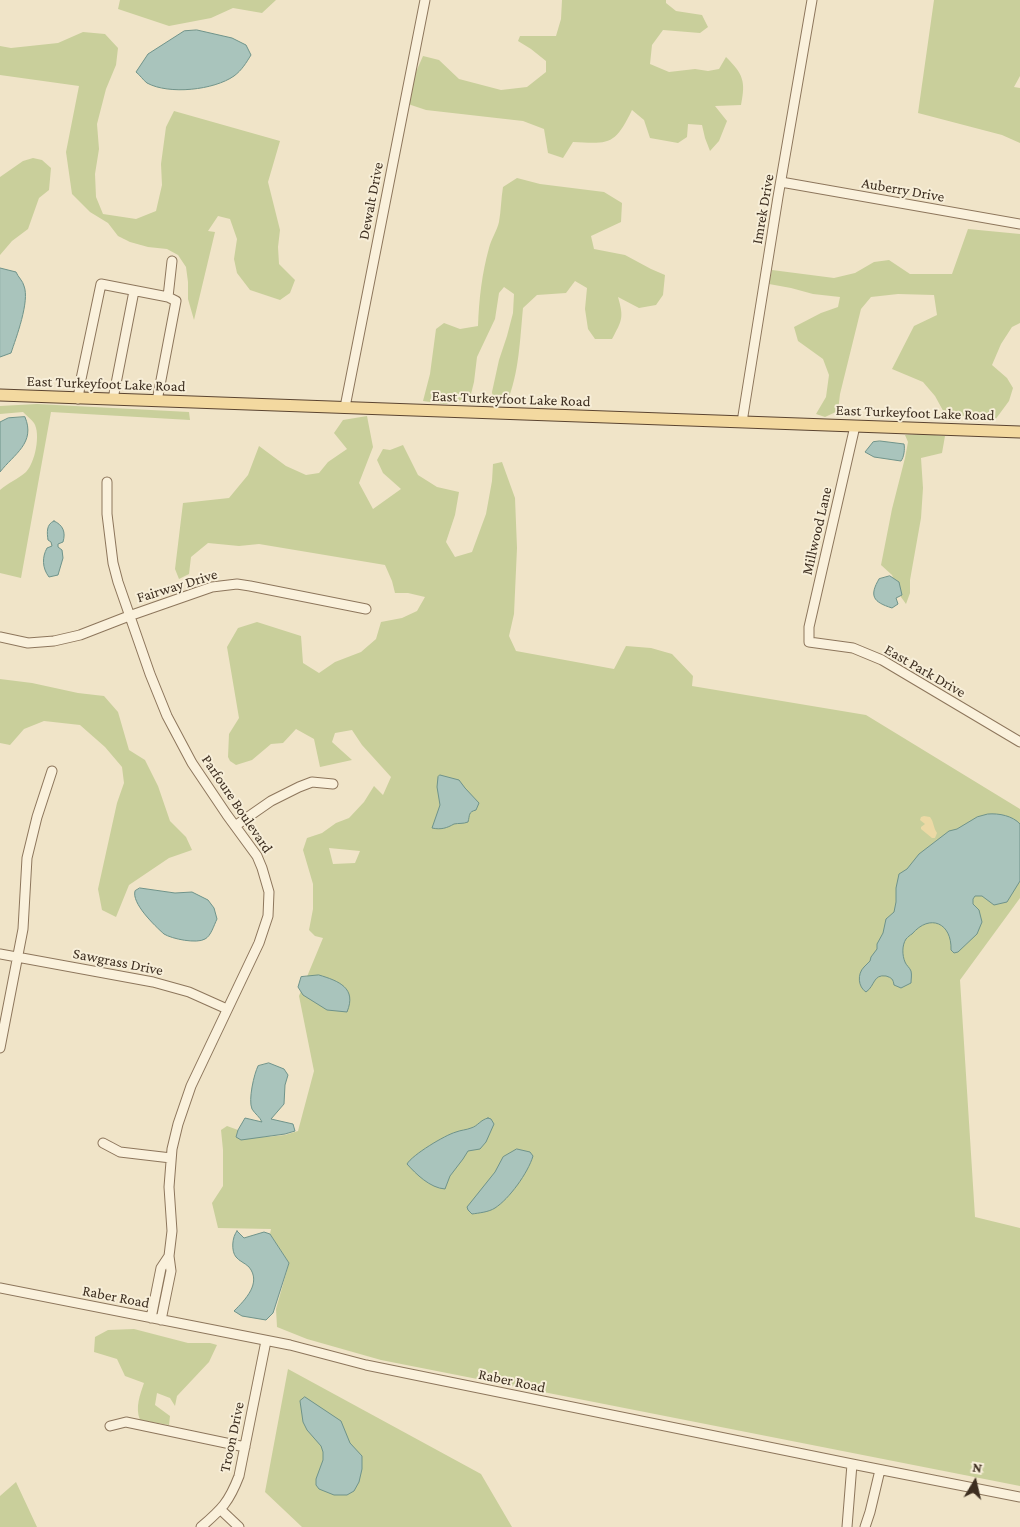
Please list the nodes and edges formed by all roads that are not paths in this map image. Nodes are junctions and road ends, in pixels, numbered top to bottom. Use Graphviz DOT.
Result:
graph roads {
  1 [pos="424,0"];
  2 [pos="812,0"];
  3 [pos="781,182"];
  4 [pos="1020,224"];
  5 [pos="172,261"];
  6 [pos="134,291"];
  7 [pos="168,297"];
  8 [pos="0,395"];
  9 [pos="78,398"];
  10 [pos="113,399"];
  11 [pos="157,401"];
  12 [pos="345,407"];
  13 [pos="742,422"];
  14 [pos="855,426"];
  15 [pos="1020,432"];
  16 [pos="108,482"];
  17 [pos="366,609"];
  18 [pos="129,616"];
  19 [pos="0,637"];
  20 [pos="809,642"];
  21 [pos="1020,742"];
  22 [pos="52,771"];
  23 [pos="333,784"];
  24 [pos="235,826"];
  25 [pos="0,954"];
  26 [pos="18,957"];
  27 [pos="227,1009"];
  28 [pos="0,1048"];
  29 [pos="103,1143"];
  30 [pos="171,1158"];
  31 [pos="169,1256"];
  32 [pos="0,1288"];
  33 [pos="151,1318"];
  34 [pos="161,1320"];
  35 [pos="266,1341"];
  36 [pos="110,1426"];
  37 [pos="245,1447"];
  38 [pos="852,1464"];
  39 [pos="880,1470"];
  40 [pos="1020,1497"];
  41 [pos="221,1510"];
  42 [pos="202,1527"];
  43 [pos="239,1527"];
  44 [pos="847,1527"];
  45 [pos="865,1527"];
  1 -- 12 [label="street, Dewalt Drive"];
  2 -- 3 [label="street, Imrek Drive"];
  3 -- 4 [label="street, Auberry Drive"];
  3 -- 13 [label="street, Imrek Drive"];
  5 -- 7 [label="street"];
  6 -- 7 [label="street"];
  6 -- 9 [label="street"];
  6 -- 10 [label="street"];
  7 -- 11 [label="street"];
  8 -- 9 [label="main road, East Turkeyfoot Lake Road"];
  9 -- 10 [label="main road, East Turkeyfoot Lake Road"];
  10 -- 11 [label="main road, East Turkeyfoot Lake Road"];
  11 -- 12 [label="main road, East Turkeyfoot Lake Road"];
  12 -- 13 [label="main road, East Turkeyfoot Lake Road"];
  13 -- 14 [label="main road, East Turkeyfoot Lake Road"];
  14 -- 15 [label="main road, East Turkeyfoot Lake Road"];
  14 -- 20 [label="street, Millwood Lane"];
  16 -- 18 [label="street, Parfoure Boulevard"];
  17 -- 18 [label="street, Fairway Drive"];
  18 -- 19 [label="street, Fairway Drive"];
  18 -- 24 [label="street, Parfoure Boulevard"];
  20 -- 21 [label="street, East Park Drive"];
  22 -- 26 [label="street"];
  23 -- 24 [label="street"];
  24 -- 27 [label="street, Parfoure Boulevard"];
  25 -- 26 [label="street, Sawgrass Drive"];
  26 -- 27 [label="street, Sawgrass Drive"];
  26 -- 28 [label="street"];
  27 -- 30 [label="street, Parfoure Boulevard"];
  29 -- 30 [label="street"];
  30 -- 31 [label="street, Parfoure Boulevard"];
  31 -- 33 [label="street, Parfoure Boulevard"];
  31 -- 34 [label="street, Parfoure Boulevard"];
  32 -- 33 [label="street, Raber Road"];
  33 -- 34 [label="street, Raber Road"];
  34 -- 35 [label="street, Raber Road"];
  35 -- 37 [label="street, Troon Drive"];
  35 -- 38 [label="street, Raber Road"];
  36 -- 37 [label="street"];
  37 -- 41 [label="street, Troon Drive"];
  38 -- 39 [label="street, Raber Road"];
  38 -- 44 [label="street"];
  39 -- 40 [label="street, Raber Road"];
  39 -- 45 [label="street"];
  41 -- 42 [label="street, Troon Drive"];
  41 -- 43 [label="street"];
}
